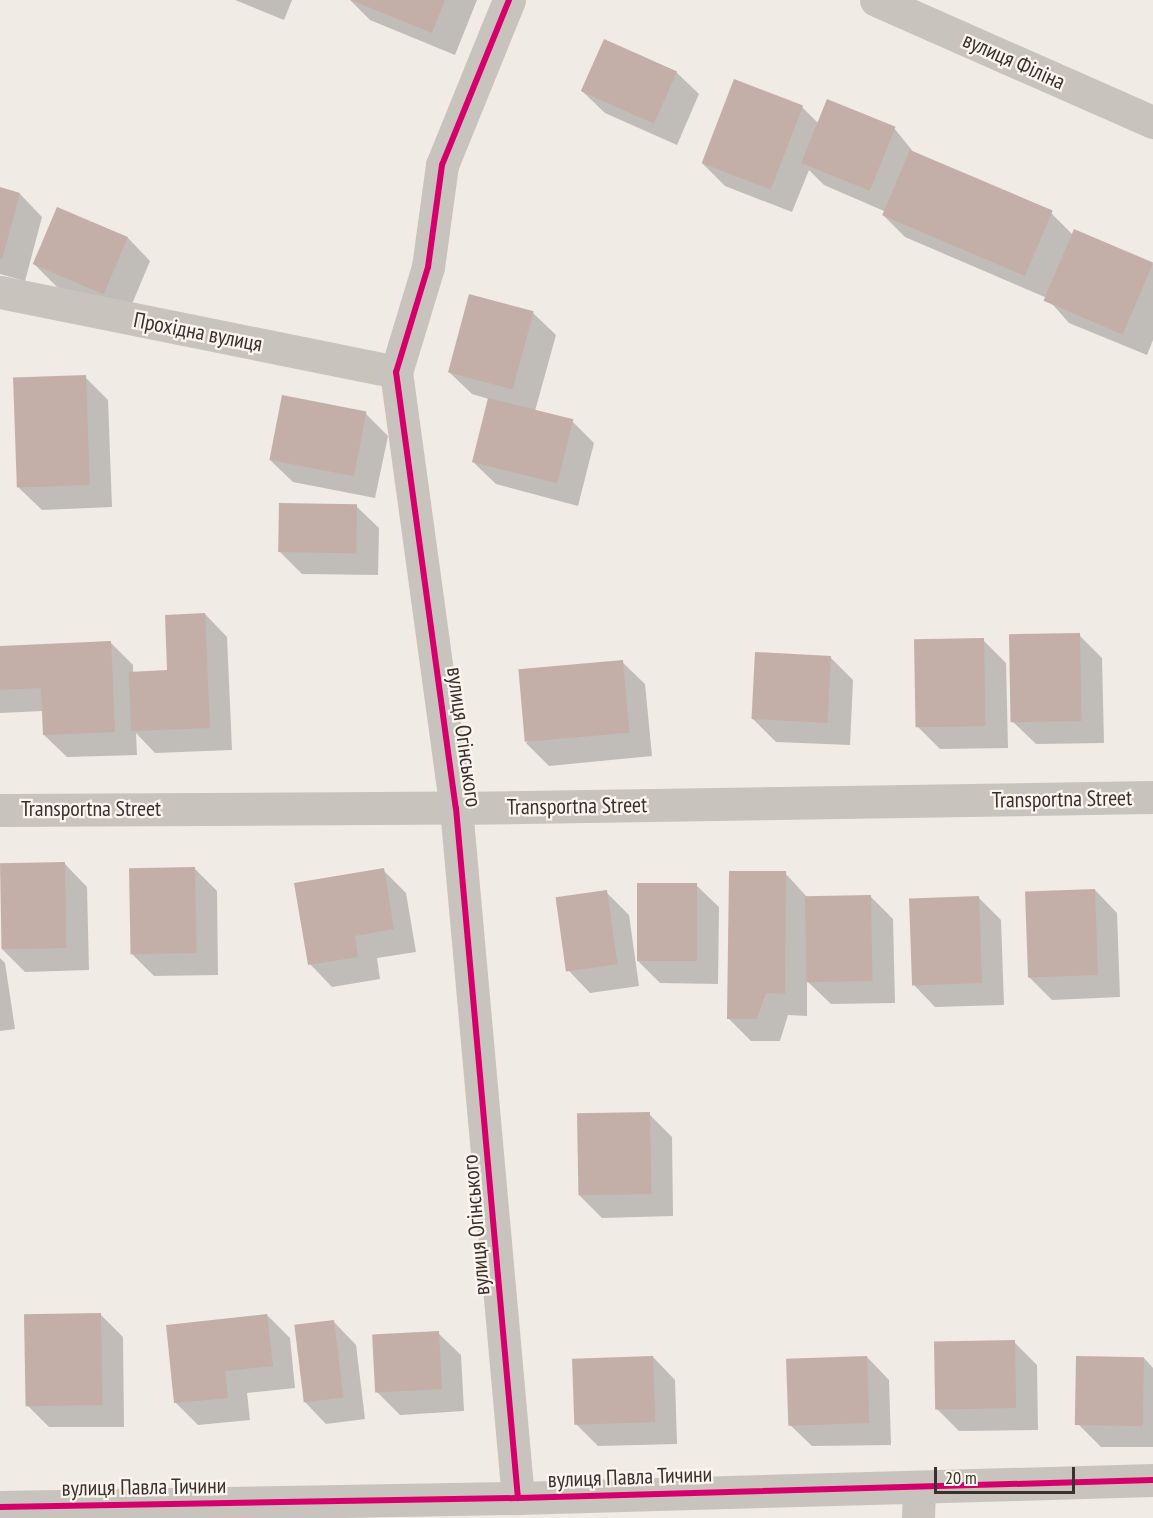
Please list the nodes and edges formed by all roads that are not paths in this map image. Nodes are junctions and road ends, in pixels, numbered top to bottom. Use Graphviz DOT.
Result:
graph roads {
  1 [pos="509,0"];
  2 [pos="876,0"];
  3 [pos="1153,122"];
  4 [pos="0,292"];
  5 [pos="396,372"];
  6 [pos="1153,797"];
  7 [pos="456,808"];
  8 [pos="0,810"];
  9 [pos="1153,1480"];
  10 [pos="518,1498"];
  11 [pos="918,1503"];
  12 [pos="0,1507"];
  1 -- 5 [label="street, вулиця Огінського"];
  2 -- 3 [label="street, вулиця Філіна"];
  4 -- 5 [label="street, Прохідна вулиця"];
  5 -- 7 [label="street, вулиця Огінського"];
  6 -- 7 [label="street, Transportna Street"];
  7 -- 8 [label="street, Transportna Street"];
  7 -- 10 [label="street, вулиця Огінського"];
  9 -- 11 [label="street, вулиця Павла Тичини"];
  10 -- 11 [label="street, вулиця Павла Тичини"];
  10 -- 12 [label="street, вулиця Павла Тичини"];
}
